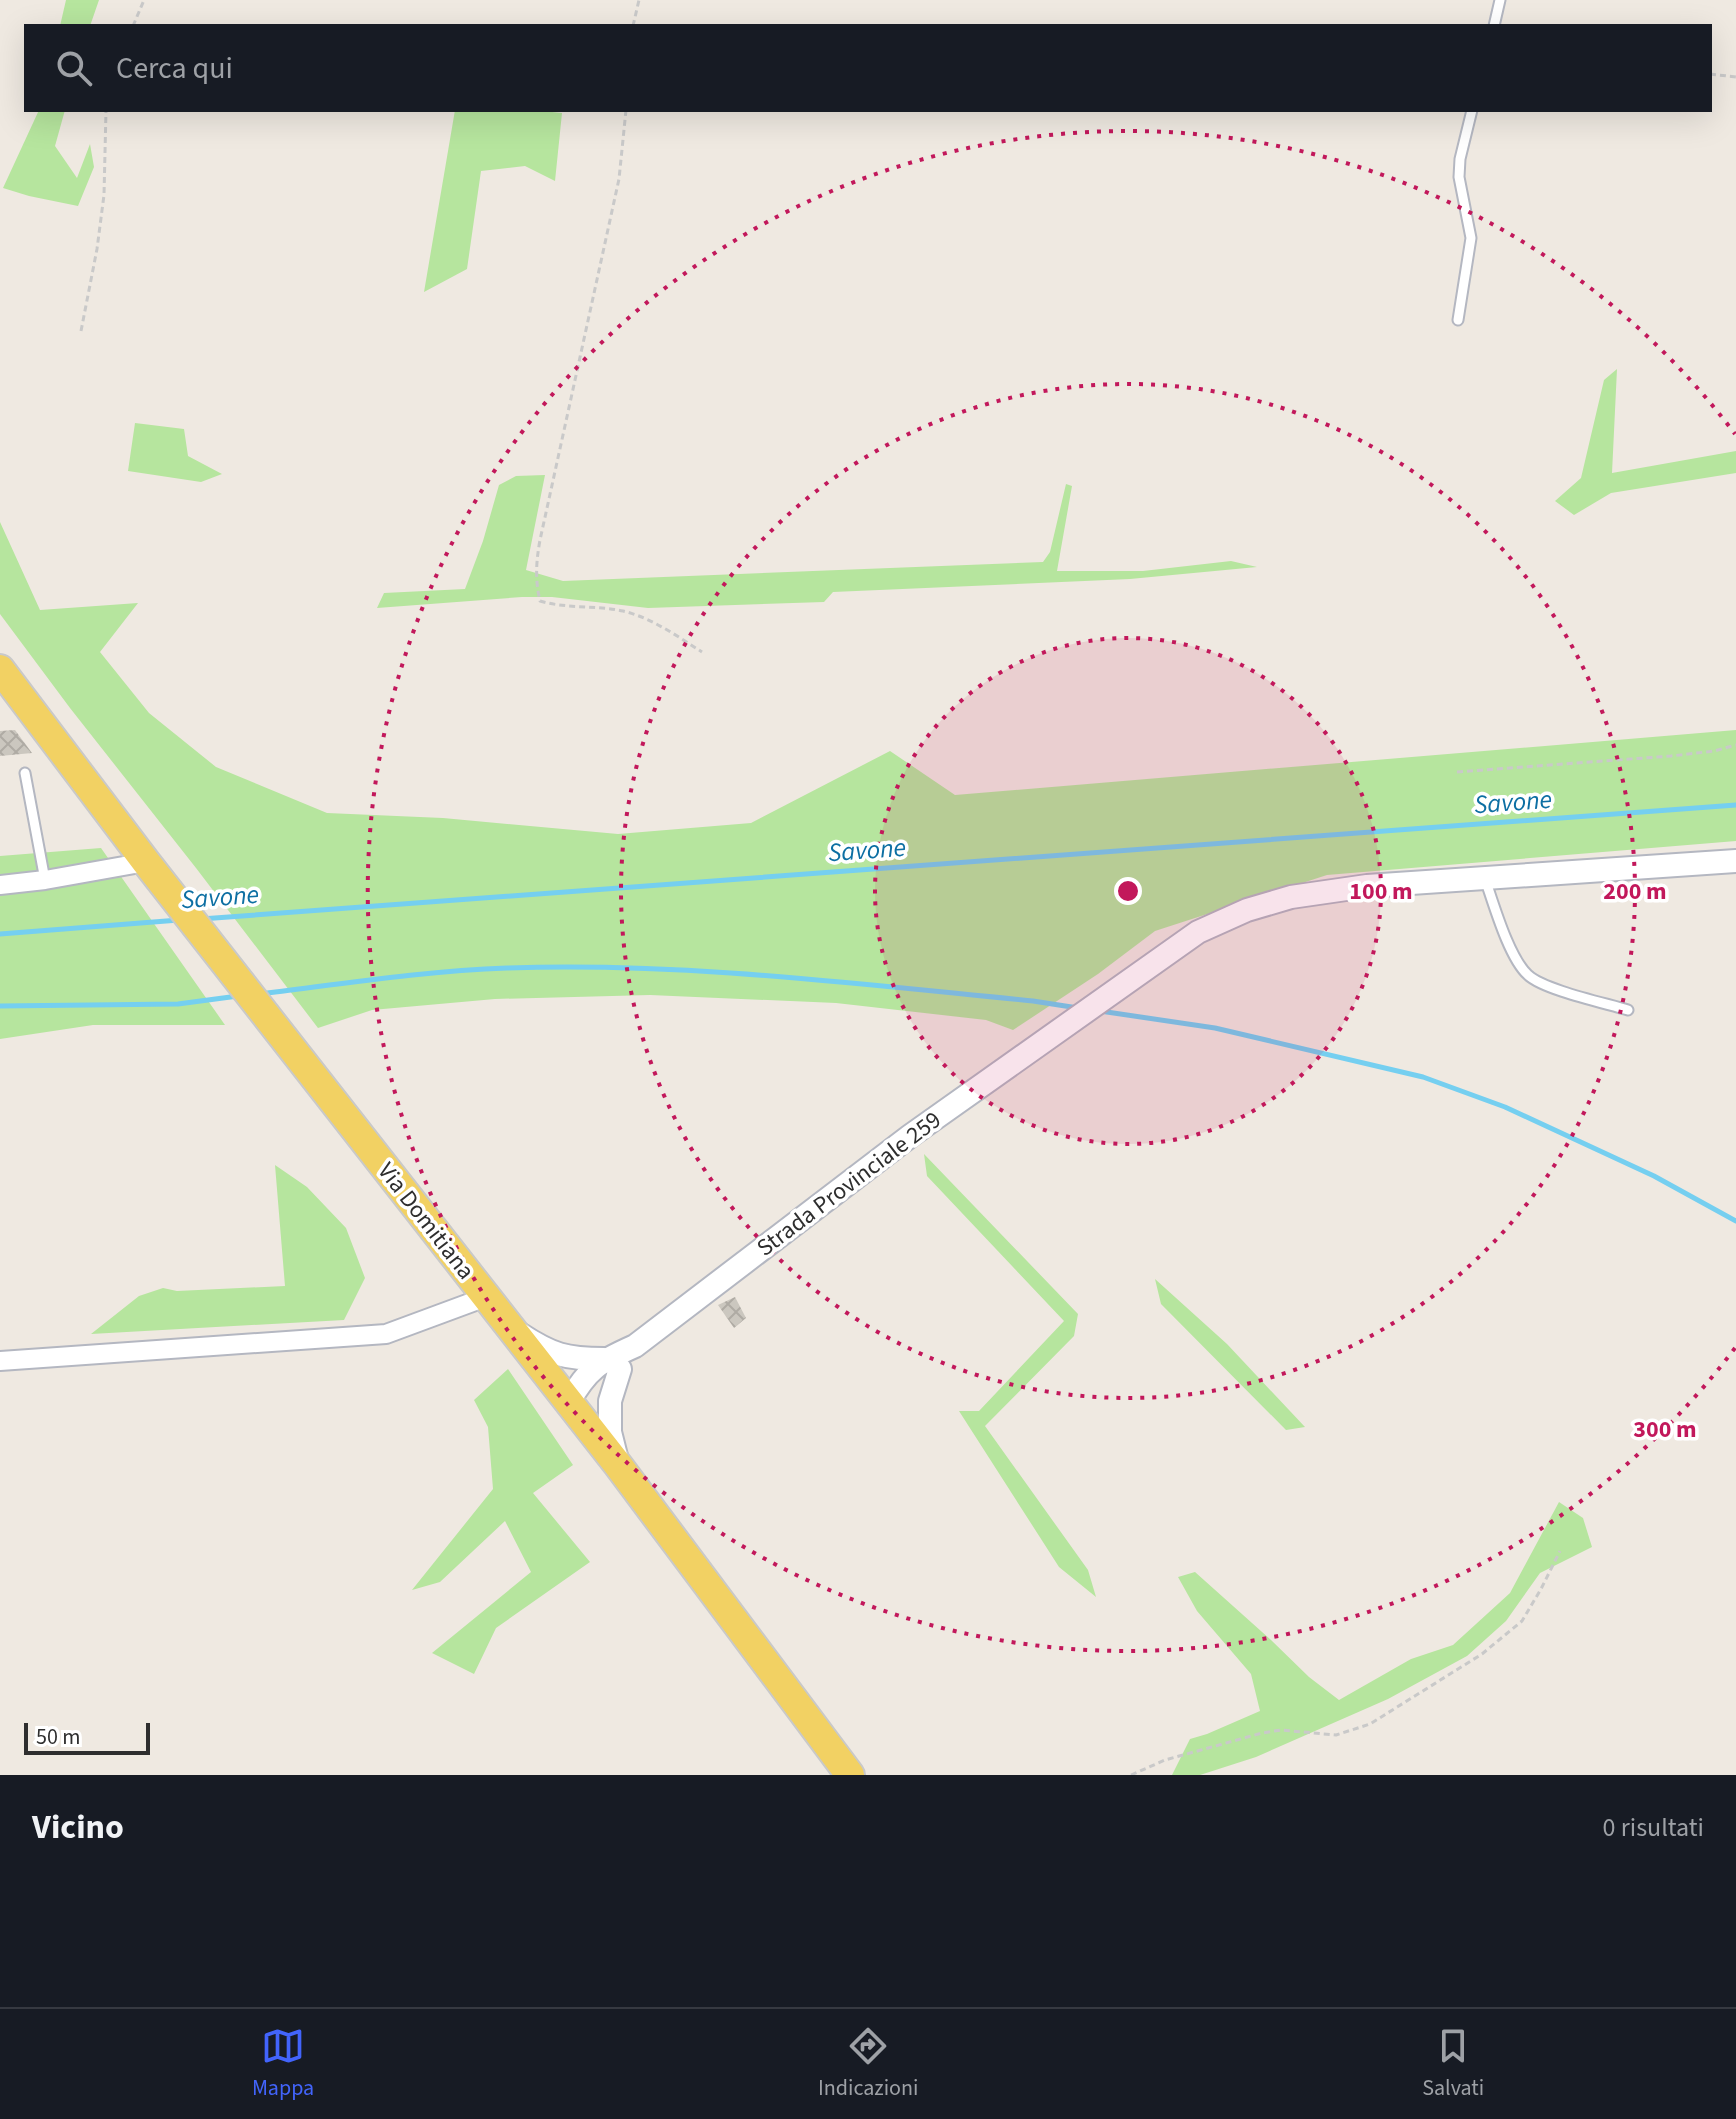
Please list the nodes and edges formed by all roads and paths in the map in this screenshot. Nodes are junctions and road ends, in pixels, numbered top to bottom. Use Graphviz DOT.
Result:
graph roads {
  1 [pos="144,0"];
  2 [pos="639,0"];
  3 [pos="1500,0"];
  4 [pos="134,24"];
  5 [pos="633,24"];
  6 [pos="1494,24"];
  7 [pos="1712,74"];
  8 [pos="1736,77"];
  9 [pos="106,112"];
  10 [pos="626,112"];
  11 [pos="1472,112"];
  12 [pos="1458,320"];
  13 [pos="81,331"];
  14 [pos="702,652"];
  15 [pos="0,669"];
  16 [pos="1736,745"];
  17 [pos="1457,772"];
  18 [pos="25,773"];
  19 [pos="1736,861"];
  20 [pos="152,869"];
  21 [pos="1485,879"];
  22 [pos="45,880"];
  23 [pos="0,885"];
  24 [pos="1628,1010"];
  25 [pos="486,1297"];
  26 [pos="509,1327"];
  27 [pos="0,1361"];
  28 [pos="612,1364"];
  29 [pos="568,1403"];
  30 [pos="618,1465"];
  31 [pos="1560,1551"];
  32 [pos="850,1775"];
  33 [pos="1131,1775"];
  1 -- 4 [label="path"];
  2 -- 5 [label="path"];
  3 -- 6 [label="lane"];
  7 -- 8 [label="path"];
  9 -- 13 [label="path"];
  10 -- 14 [label="path"];
  11 -- 12 [label="lane"];
  15 -- 20 [label="main road, Via Domitiana"];
  16 -- 17 [label="path"];
  18 -- 22 [label="lane"];
  19 -- 21 [label="street"];
  20 -- 22 [label="street"];
  20 -- 25 [label="main road, Via Domitiana"];
  21 -- 24 [label="lane"];
  21 -- 28 [label="street, Strada Provinciale 259"];
  22 -- 23 [label="street"];
  25 -- 26 [label="main road, Via Domitiana"];
  25 -- 27 [label="street"];
  26 -- 28 [label="street, Strada Provinciale 259"];
  26 -- 29 [label="main road, Via Domitiana"];
  28 -- 29 [label="street, Strada Provinciale 259"];
  28 -- 30 [label="street"];
  29 -- 30 [label="main road, Via Domitiana"];
  30 -- 32 [label="main road, Via Domitiana"];
  31 -- 33 [label="path"];
}
